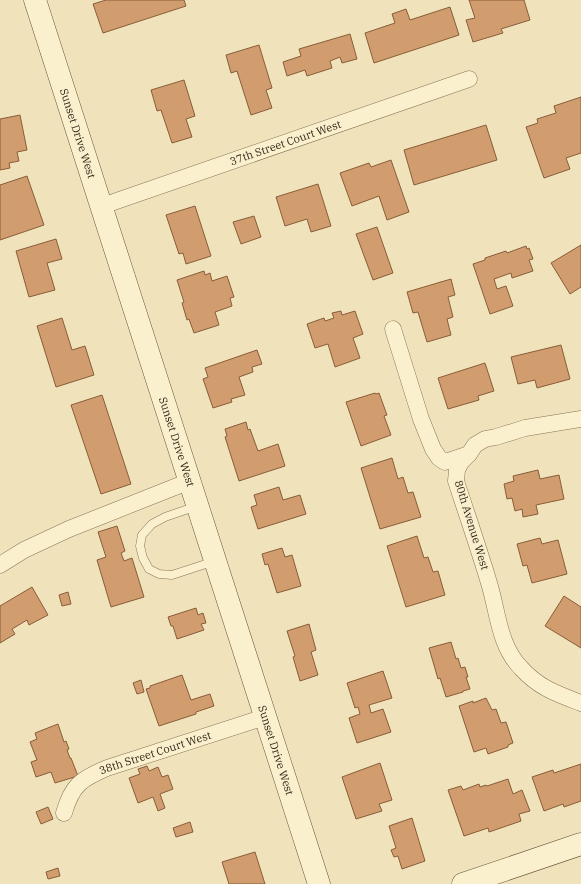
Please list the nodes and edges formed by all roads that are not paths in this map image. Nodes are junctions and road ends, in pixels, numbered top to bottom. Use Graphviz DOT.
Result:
graph roads {
  1 [pos="35,0"];
  2 [pos="469,79"];
  3 [pos="102,206"];
  4 [pos="393,329"];
  5 [pos="581,419"];
  6 [pos="469,454"];
  7 [pos="190,481"];
  8 [pos="198,505"];
  9 [pos="216,561"];
  10 [pos="0,565"];
  11 [pos="581,703"];
  12 [pos="265,717"];
  13 [pos="64,813"];
  14 [pos="581,844"];
  15 [pos="319,884"];
  16 [pos="463,884"];
  1 -- 3 [label="street, Sunset Drive West"];
  2 -- 3 [label="street, 37th Street Court West"];
  3 -- 7 [label="street, Sunset Drive West"];
  4 -- 6 [label="street"];
  5 -- 6 [label="street"];
  6 -- 11 [label="street, 80th Avenue West"];
  7 -- 8 [label="street, Sunset Drive West"];
  7 -- 10 [label="street"];
  8 -- 9 [label="street, Sunset Drive West"];
  8 -- 9 [label="lane"];
  9 -- 12 [label="street, Sunset Drive West"];
  12 -- 13 [label="street, 38th Street Court West"];
  12 -- 15 [label="street, Sunset Drive West"];
  14 -- 16 [label="street"];
}
